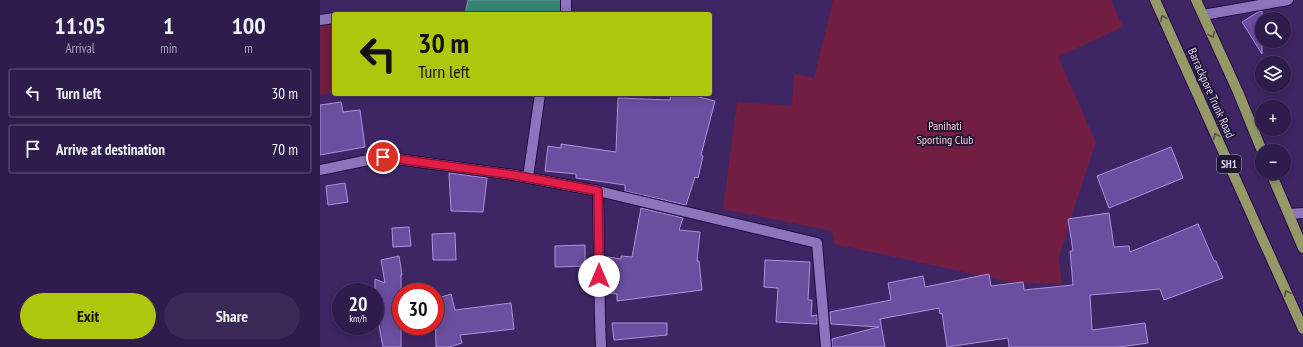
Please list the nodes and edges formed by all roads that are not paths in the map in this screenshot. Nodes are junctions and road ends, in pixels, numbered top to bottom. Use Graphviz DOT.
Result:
graph roads {
  1 [pos="566,0"];
  2 [pos="1155,0"];
  3 [pos="1196,0"];
  4 [pos="1288,0"];
  5 [pos="566,12"];
  6 [pos="1203,15"];
  7 [pos="332,18"];
  8 [pos="320,20"];
  9 [pos="540,96"];
  10 [pos="1259,144"];
  11 [pos="320,170"];
  12 [pos="528,177"];
  13 [pos="1274,180"];
  14 [pos="598,191"];
  15 [pos="1303,213"];
  16 [pos="1289,214"];
  17 [pos="1303,248"];
  18 [pos="1303,328"];
  19 [pos="601,347"];
  20 [pos="826,347"];
  1 -- 5 [label="street"];
  18 -- 2 [label="main road, Barrackpore Trunk Road / SH1, one-way"];
  3 -- 6 [label="main road, Barrackpore Trunk Road"];
  4 -- 6 [label="street"];
  6 -- 10 [label="main road, Barrackpore Trunk Road, one-way"];
  7 -- 8 [label="street"];
  9 -- 12 [label="street"];
  11 -- 12 [label="street"];
  12 -- 14 [label="street"];
  13 -- 16 [label="main road"];
  14 -- 19 [label="street"];
  14 -- 20 [label="street"];
  15 -- 16 [label="street"];
  16 -- 17 [label="main road"];
}
